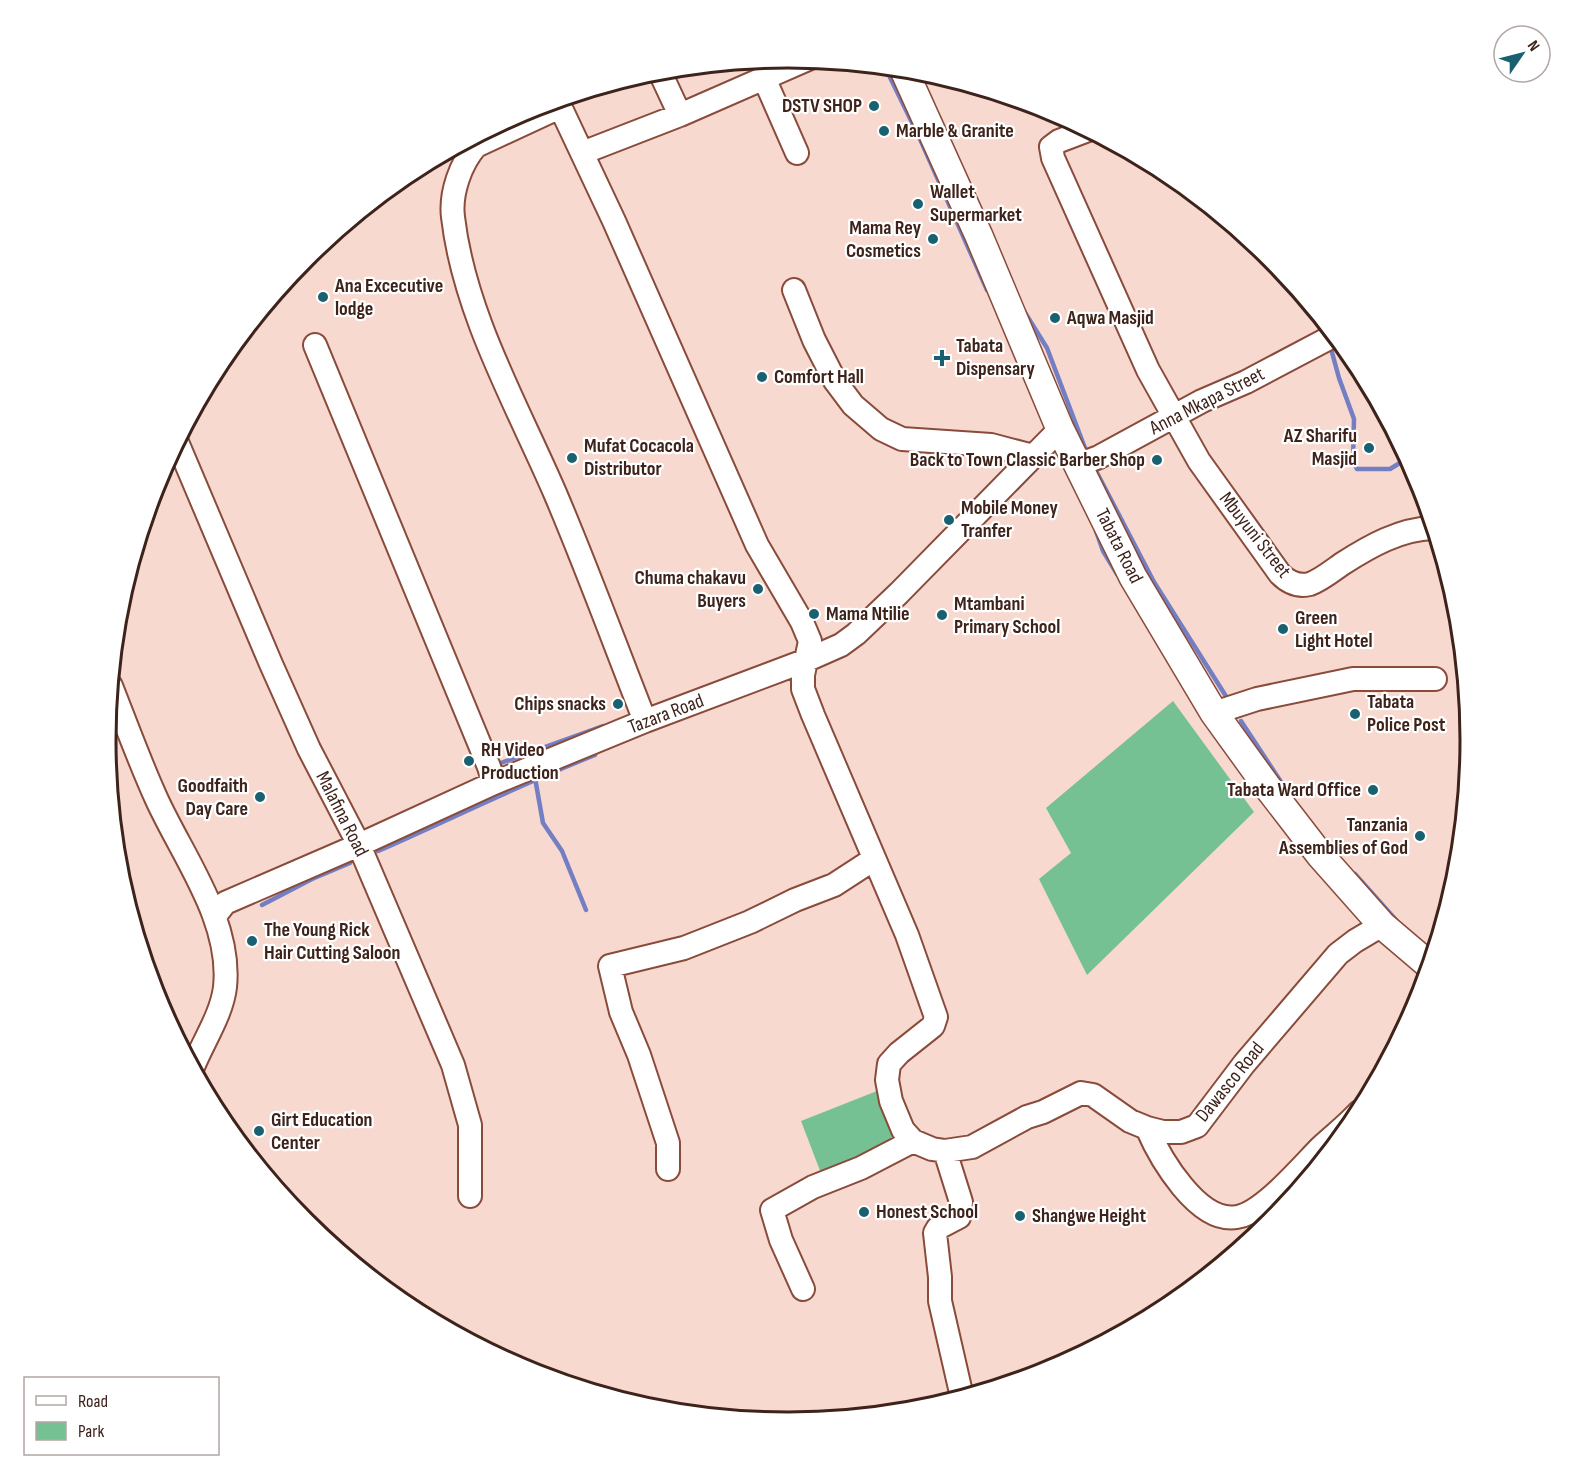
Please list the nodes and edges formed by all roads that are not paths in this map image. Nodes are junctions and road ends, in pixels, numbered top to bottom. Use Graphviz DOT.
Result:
graph roads {
  1 [pos="787,68"];
  2 [pos="764,78"];
  3 [pos="908,78"];
  4 [pos="663,79"];
  5 [pos="561,107"];
  6 [pos="680,115"];
  7 [pos="1078,134"];
  8 [pos="483,141"];
  9 [pos="582,153"];
  10 [pos="797,153"];
  11 [pos="794,290"];
  12 [pos="1327,339"];
  13 [pos="315,345"];
  14 [pos="1174,416"];
  15 [pos="1060,429"];
  16 [pos="181,451"];
  17 [pos="1033,456"];
  18 [pos="1078,465"];
  19 [pos="1426,528"];
  20 [pos="807,660"];
  21 [pos="1436,679"];
  22 [pos="117,701"];
  23 [pos="1214,713"];
  24 [pos="645,722"];
  25 [pos="494,783"];
  26 [pos="359,845"];
  27 [pos="874,859"];
  28 [pos="215,916"];
  29 [pos="1382,925"];
  30 [pos="1423,960"];
  31 [pos="197,1058"];
  32 [pos="1147,1128"];
  33 [pos="914,1141"];
  34 [pos="1321,1150"];
  35 [pos="945,1151"];
  36 [pos="668,1169"];
  37 [pos="470,1196"];
  38 [pos="803,1289"];
  39 [pos="960,1389"];
  1 -- 2 [label="street"];
  2 -- 6 [label="street"];
  2 -- 10 [label="street"];
  3 -- 15 [label="main road, Tabata Road"];
  4 -- 6 [label="street"];
  5 -- 9 [label="street"];
  6 -- 9 [label="street"];
  7 -- 14 [label="street, Mbuyuni Street"];
  8 -- 24 [label="street"];
  9 -- 20 [label="street"];
  11 -- 17 [label="street"];
  12 -- 14 [label="street, Anna Mkapa Street"];
  13 -- 25 [label="street"];
  14 -- 18 [label="street, Anna Mkapa Street"];
  14 -- 19 [label="street, Mbuyuni Street"];
  15 -- 17 [label="street, Tazara Road"];
  15 -- 18 [label="main road, Tabata Road"];
  16 -- 26 [label="street, Malafina Road"];
  17 -- 20 [label="street, Tazara Road"];
  18 -- 23 [label="main road, Tabata Road"];
  20 -- 24 [label="street, Tazara Road"];
  20 -- 27 [label="street"];
  21 -- 23 [label="street"];
  22 -- 28 [label="street"];
  23 -- 29 [label="main road, Tabata Road"];
  24 -- 25 [label="street, Tazara Road"];
  25 -- 26 [label="street, Tazara Road"];
  26 -- 28 [label="street, Tazara Road"];
  26 -- 37 [label="street, Malafina Road"];
  27 -- 33 [label="street"];
  27 -- 36 [label="street"];
  28 -- 31 [label="street"];
  29 -- 30 [label="main road, Tabata Road"];
  29 -- 32 [label="street, Dawasco Road"];
  32 -- 34 [label="street"];
  32 -- 35 [label="street, Dawasco Road"];
  33 -- 35 [label="street, Dawasco Road"];
  33 -- 38 [label="street"];
  35 -- 39 [label="street"];
}
